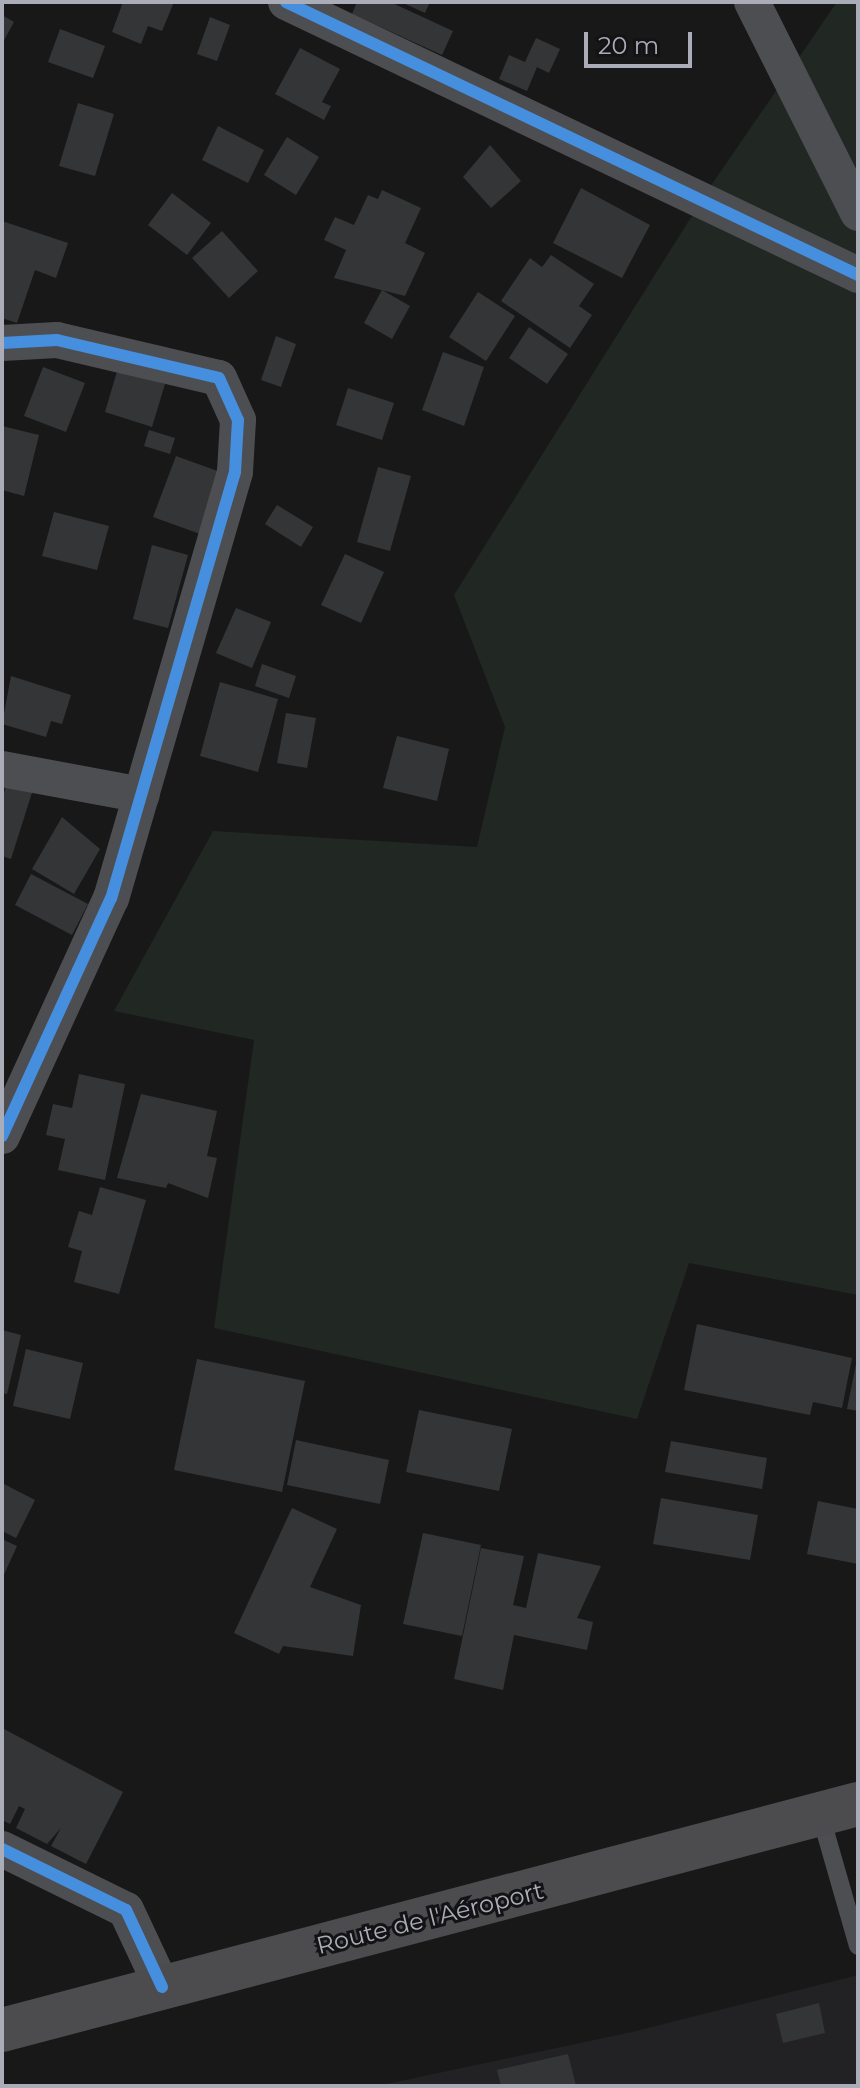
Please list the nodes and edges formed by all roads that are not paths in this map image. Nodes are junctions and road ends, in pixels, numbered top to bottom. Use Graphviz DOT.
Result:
graph roads {
  1 [pos="286,2"];
  2 [pos="753,2"];
  3 [pos="858,213"];
  4 [pos="858,275"];
  5 [pos="2,343"];
  6 [pos="2,769"];
  7 [pos="142,795"];
  8 [pos="2,1136"];
  9 [pos="840,1810"];
  10 [pos="2,1849"];
  11 [pos="858,1946"];
  12 [pos="162,1987"];
  13 [pos="2,2030"];
  1 -- 4 [label="street"];
  2 -- 3 [label="street"];
  5 -- 7 [label="street"];
  6 -- 7 [label="street"];
  7 -- 8 [label="street"];
  9 -- 11 [label="lane"];
  9 -- 12 [label="main road, Route de l'Aéroport"];
  10 -- 12 [label="street"];
  12 -- 13 [label="main road, Route de l'Aéroport"];
}
